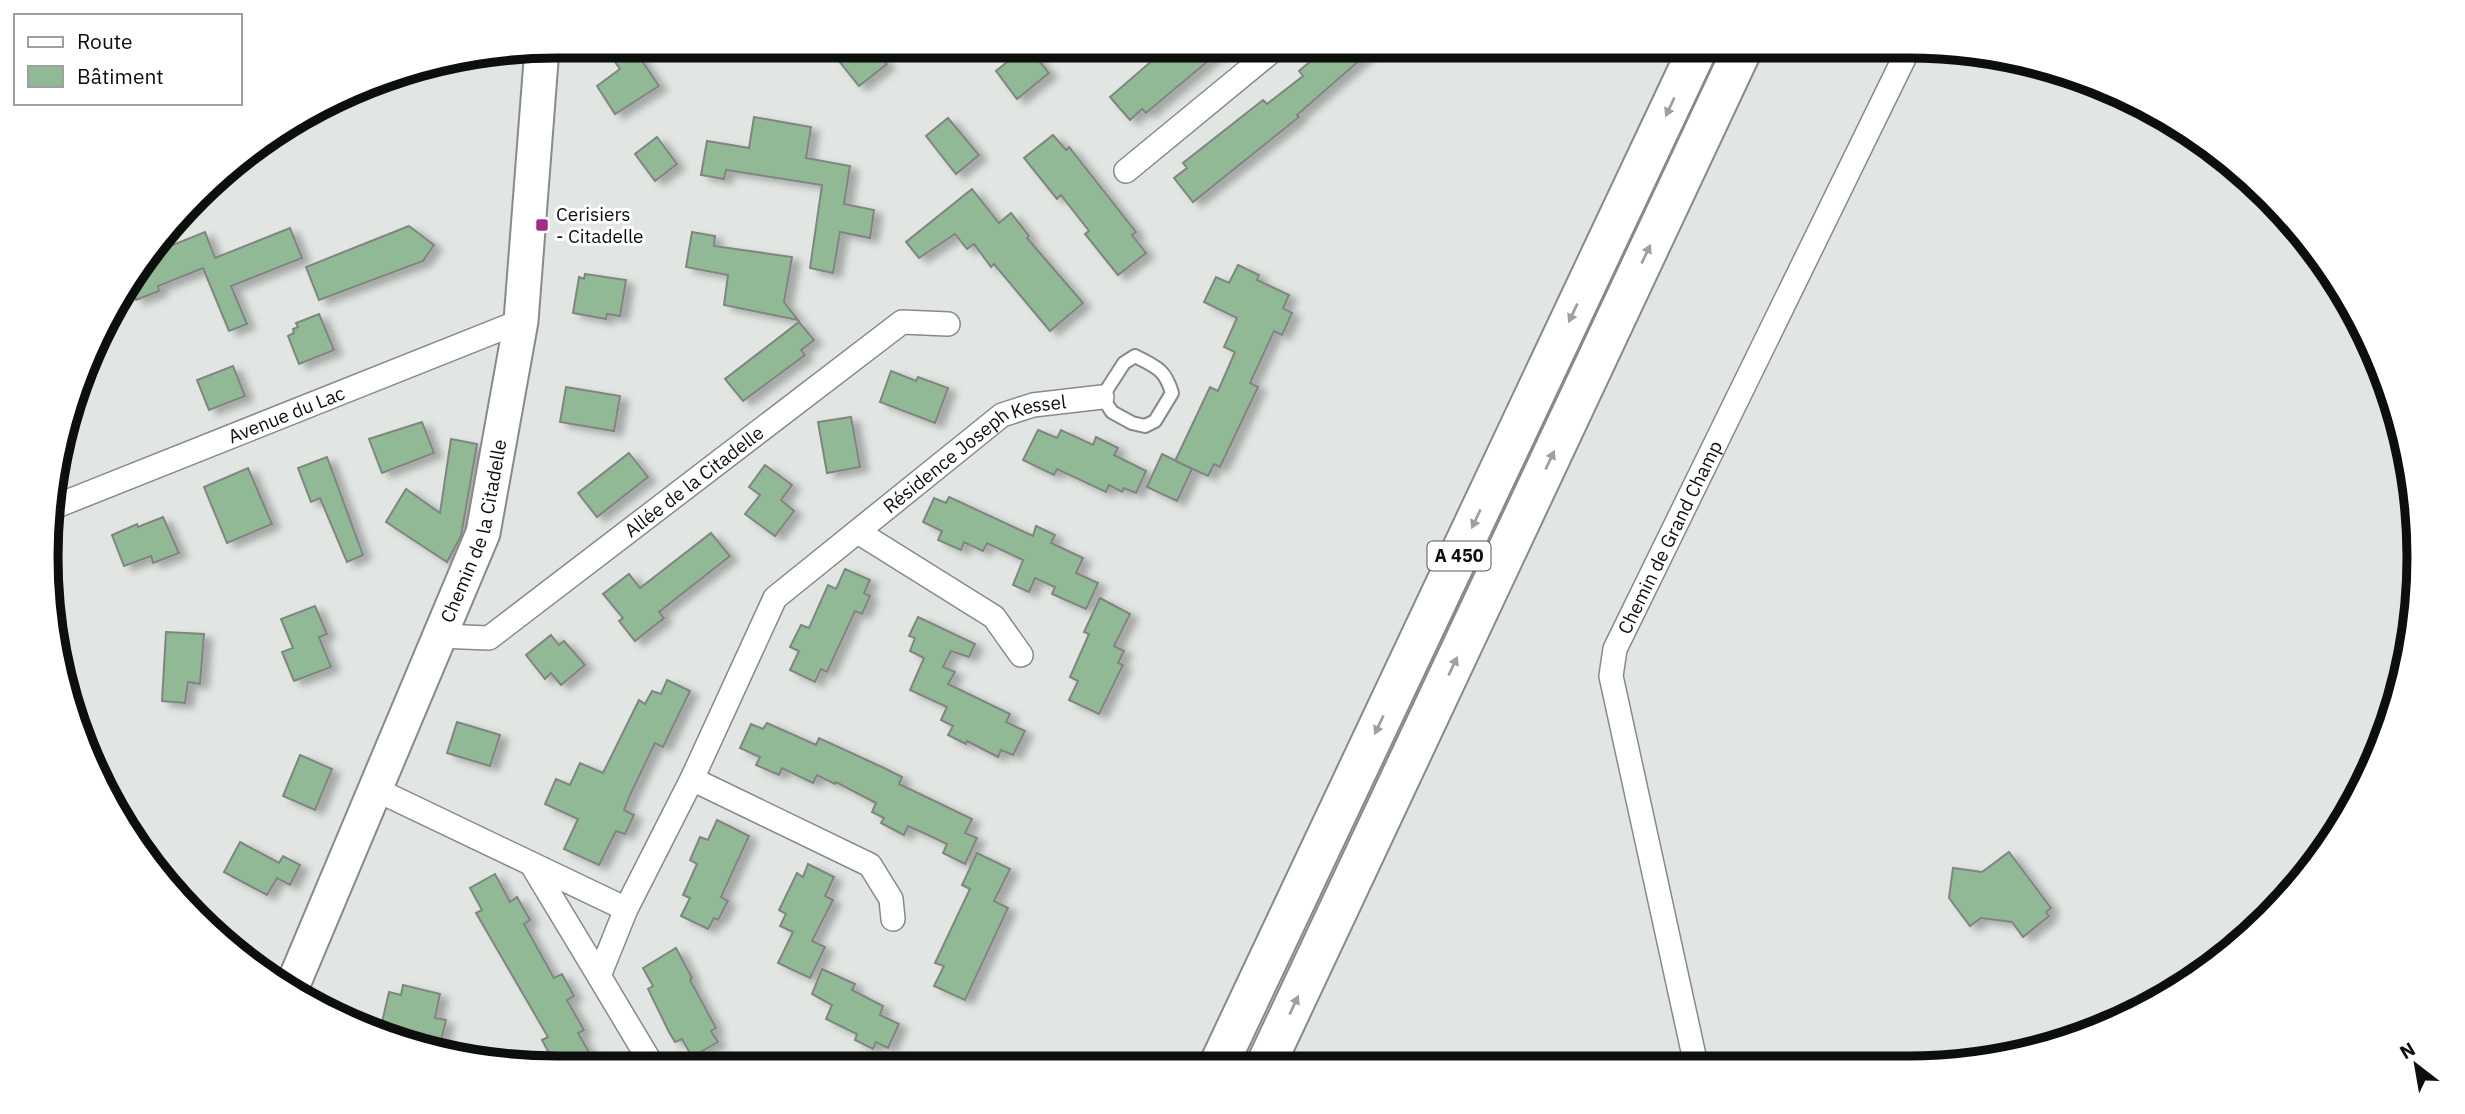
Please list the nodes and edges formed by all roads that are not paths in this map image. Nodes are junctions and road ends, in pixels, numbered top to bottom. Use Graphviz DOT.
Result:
graph roads {
  1 [pos="541,58"];
  2 [pos="1263,58"];
  3 [pos="1693,58"];
  4 [pos="1738,58"];
  5 [pos="1904,58"];
  6 [pos="1126,171"];
  7 [pos="521,321"];
  8 [pos="948,324"];
  9 [pos="1102,397"];
  10 [pos="61,504"];
  11 [pos="858,531"];
  12 [pos="439,636"];
  13 [pos="1021,655"];
  14 [pos="692,779"];
  15 [pos="375,789"];
  16 [pos="531,864"];
  17 [pos="626,909"];
  18 [pos="893,919"];
  19 [pos="599,976"];
  20 [pos="294,981"];
  21 [pos="647,1056"];
  22 [pos="1223,1056"];
  23 [pos="1270,1056"];
  24 [pos="1694,1056"];
  1 -- 7 [label="street, Chemin de la Citadelle"];
  2 -- 6 [label="street"];
  3 -- 22 [label="highway, A 450, one-way"];
  23 -- 4 [label="highway, A 450, one-way"];
  5 -- 24 [label="street, Chemin de Grand Champ"];
  7 -- 10 [label="street, Avenue du Lac"];
  7 -- 12 [label="street, Chemin de la Citadelle"];
  8 -- 12 [label="street, Allée de la Citadelle"];
  9 -- 9 [label="lane"];
  9 -- 11 [label="street, Résidence Joseph Kessel"];
  11 -- 13 [label="street, Résidence Joseph Kessel"];
  11 -- 14 [label="street, Résidence Joseph Kessel"];
  12 -- 15 [label="street, Chemin de la Citadelle"];
  14 -- 17 [label="street, Résidence Joseph Kessel"];
  14 -- 18 [label="street"];
  15 -- 16 [label="street"];
  15 -- 20 [label="street, Chemin de la Citadelle"];
  16 -- 17 [label="street"];
  16 -- 19 [label="street"];
  17 -- 19 [label="street, Résidence Joseph Kessel"];
  19 -- 21 [label="street"];
}
